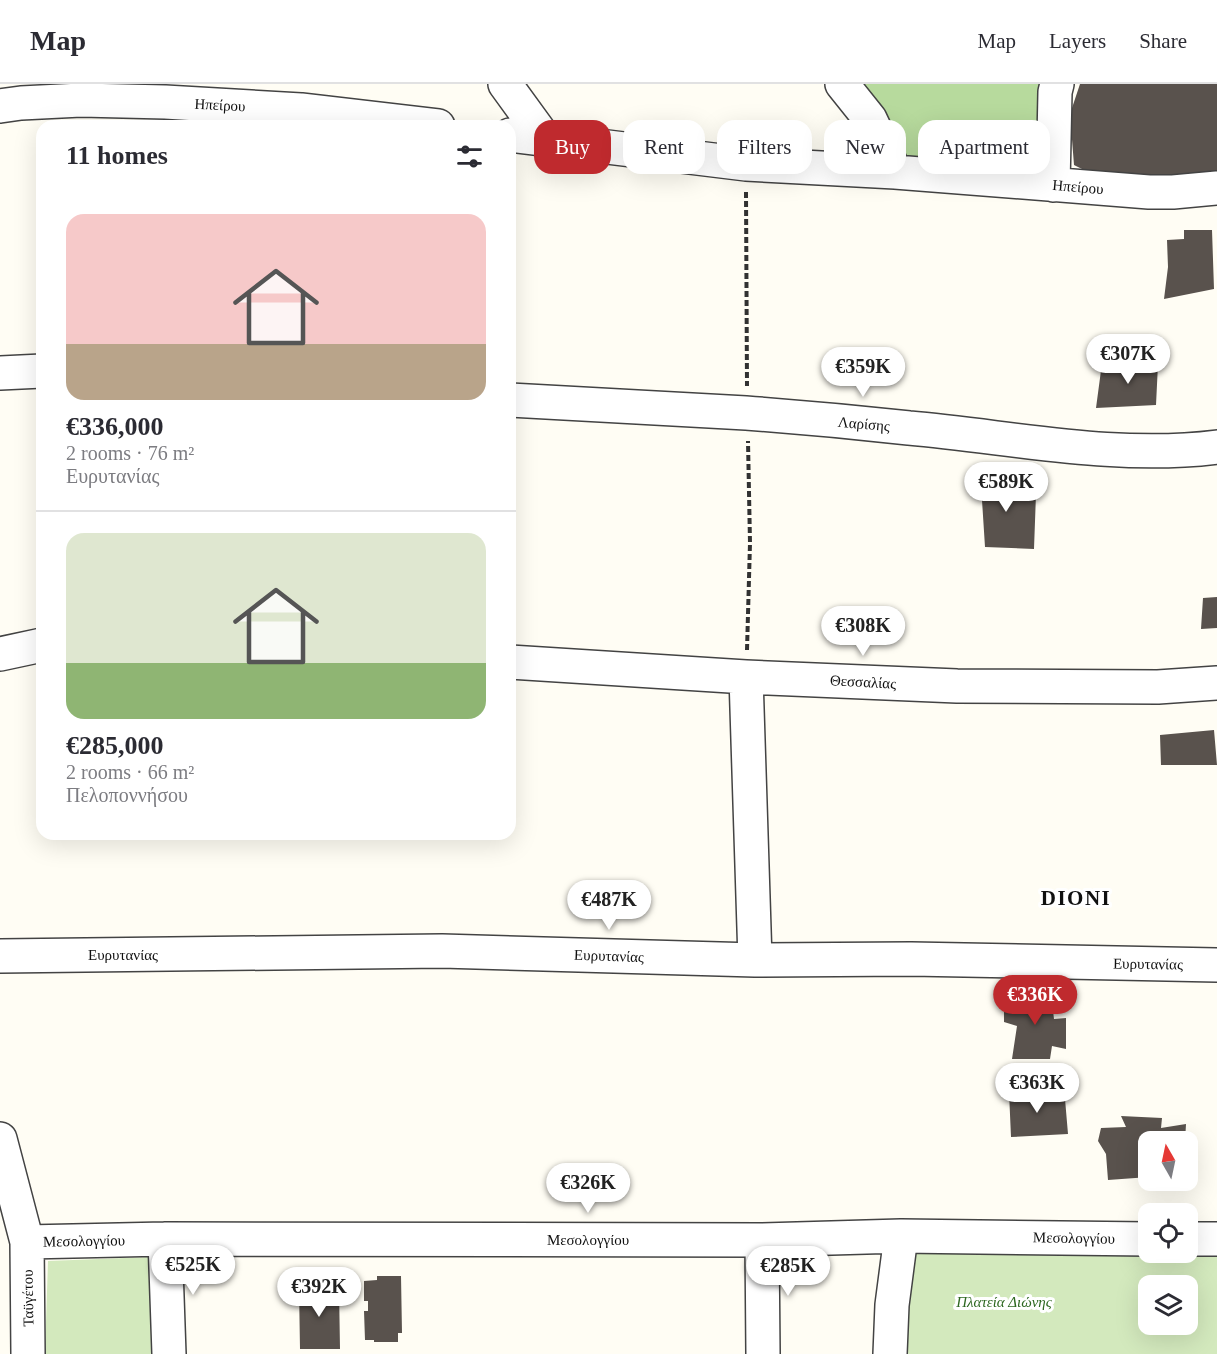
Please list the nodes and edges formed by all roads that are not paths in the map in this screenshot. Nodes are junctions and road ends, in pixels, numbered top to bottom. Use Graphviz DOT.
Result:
graph roads {
  1 [pos="505,84"];
  2 [pos="842,84"];
  3 [pos="1057,84"];
  4 [pos="0,106"];
  5 [pos="387,120"];
  6 [pos="870,120"];
  7 [pos="534,124"];
  8 [pos="516,136"];
  9 [pos="534,138"];
  10 [pos="611,147"];
  11 [pos="824,168"];
  12 [pos="906,173"];
  13 [pos="1053,185"];
  14 [pos="1217,188"];
  15 [pos="36,371"];
  16 [pos="0,373"];
  17 [pos="516,400"];
  18 [pos="1217,447"];
  19 [pos="36,646"];
  20 [pos="0,654"];
  21 [pos="516,662"];
  22 [pos="746,677"];
  23 [pos="1217,683"];
  24 [pos="0,956"];
  25 [pos="755,960"];
  26 [pos="1217,965"];
  27 [pos="0,1139"];
  28 [pos="901,1236"];
  29 [pos="165,1239"];
  30 [pos="1138,1239"];
  31 [pos="1198,1239"];
  32 [pos="1217,1239"];
  33 [pos="762,1240"];
  34 [pos="27,1242"];
  35 [pos="28,1354"];
  36 [pos="169,1354"];
  37 [pos="763,1354"];
  38 [pos="890,1354"];
  1 -- 7 [label="street"];
  2 -- 6 [label="street"];
  3 -- 13 [label="street"];
  4 -- 5 [label="street, Ηπείρου"];
  8 -- 9 [label="street, Ηπείρου"];
  10 -- 11 [label="street, Ηπείρου"];
  12 -- 13 [label="street, Ηπείρου"];
  13 -- 14 [label="street, Ηπείρου"];
  15 -- 16 [label="street"];
  17 -- 18 [label="street, Λαρίσης"];
  19 -- 20 [label="street"];
  21 -- 22 [label="street, Θεσσαλίας"];
  22 -- 23 [label="street, Θεσσαλίας"];
  22 -- 25 [label="street"];
  24 -- 25 [label="street, Ευρυτανίας"];
  25 -- 26 [label="street, Ευρυτανίας"];
  27 -- 34 [label="street, Ταϋγέτου"];
  28 -- 30 [label="street, Μεσολογγίου"];
  28 -- 33 [label="street, Μεσολογγίου"];
  28 -- 38 [label="street"];
  29 -- 33 [label="street, Μεσολογγίου"];
  29 -- 34 [label="street, Μεσολογγίου"];
  29 -- 36 [label="street"];
  31 -- 32 [label="street"];
  33 -- 37 [label="street"];
  34 -- 35 [label="street, Ταϋγέτου"];
}
